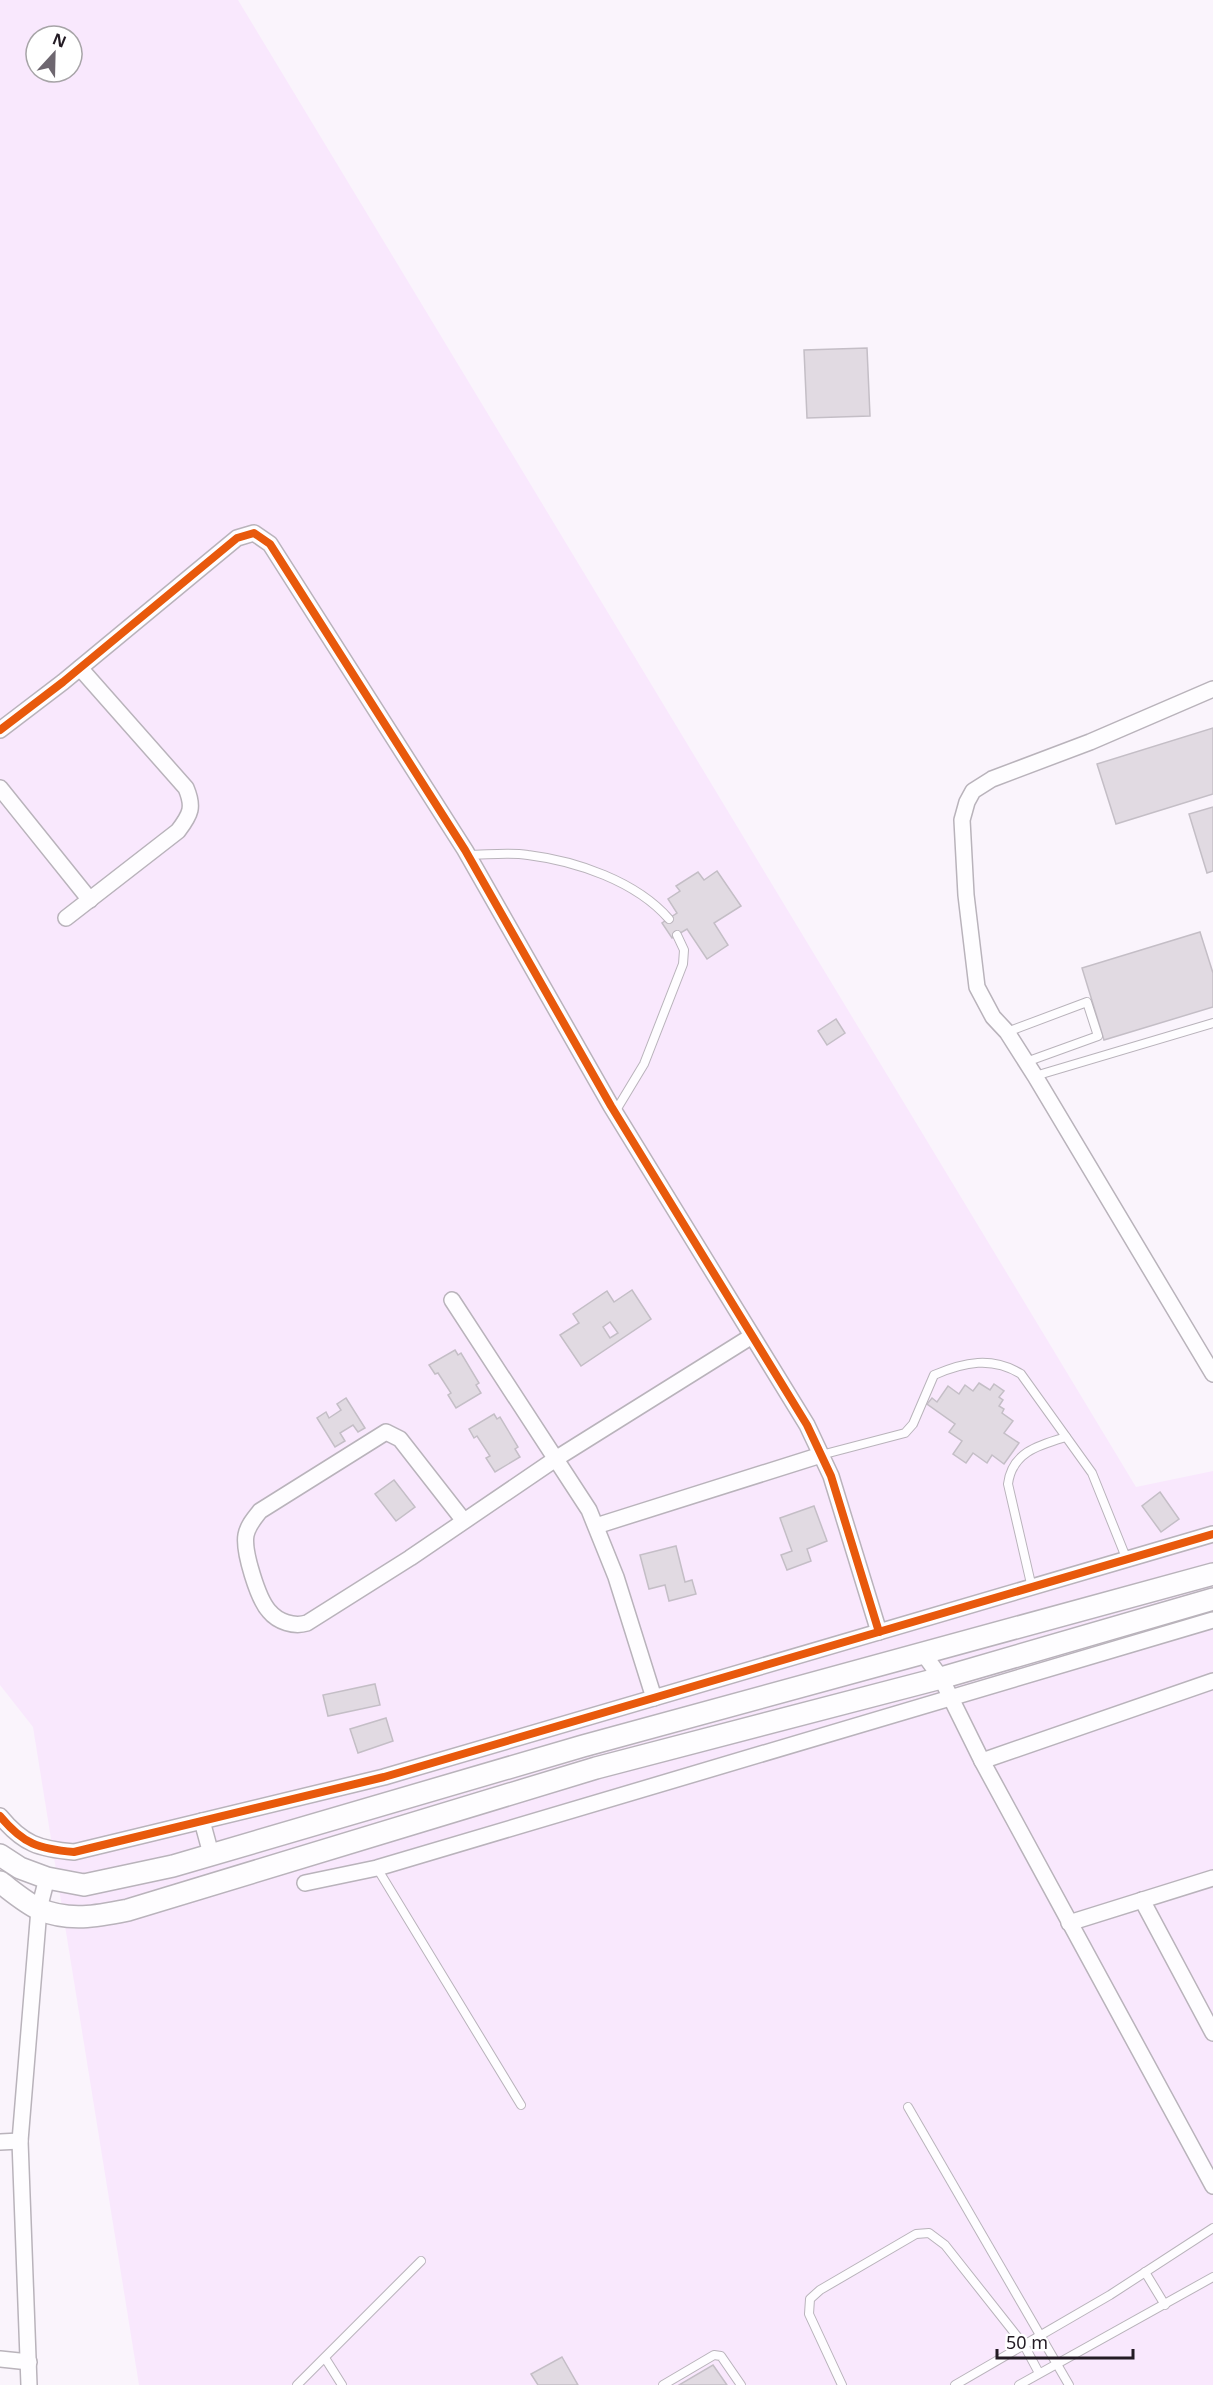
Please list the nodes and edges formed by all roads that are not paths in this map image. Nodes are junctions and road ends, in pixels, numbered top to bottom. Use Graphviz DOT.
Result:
graph roads {
  1 [pos="80,668"];
  2 [pos="1213,689"];
  3 [pos="0,730"];
  4 [pos="0,788"];
  5 [pos="467,855"];
  6 [pos="90,900"];
  7 [pos="66,918"];
  8 [pos="669,919"];
  9 [pos="678,935"];
  10 [pos="1213,1023"];
  11 [pos="1007,1032"];
  12 [pos="1025,1063"];
  13 [pos="1035,1076"];
  14 [pos="615,1113"];
  15 [pos="452,1300"];
  16 [pos="752,1336"];
  17 [pos="1213,1374"];
  18 [pos="1066,1437"];
  19 [pos="821,1455"];
  20 [pos="557,1458"];
  21 [pos="464,1521"];
  22 [pos="596,1526"];
  23 [pos="1213,1534"];
  24 [pos="1127,1560"];
  25 [pos="1213,1574"];
  26 [pos="1032,1588"];
  27 [pos="1213,1599"];
  28 [pos="1213,1620"];
  29 [pos="879,1632"];
  30 [pos="923,1653"];
  31 [pos="1213,1680"];
  32 [pos="945,1687"];
  33 [pos="654,1698"];
  34 [pos="982,1761"];
  35 [pos="0,1816"];
  36 [pos="202,1821"];
  37 [pos="211,1854"];
  38 [pos="0,1855"];
  39 [pos="377,1868"];
  40 [pos="47,1878"];
  41 [pos="1213,1878"];
  42 [pos="0,1882"];
  43 [pos="305,1883"];
  44 [pos="1142,1900"];
  45 [pos="39,1909"];
  46 [pos="1069,1923"];
  47 [pos="1213,2033"];
  48 [pos="521,2105"];
  49 [pos="908,2107"];
  50 [pos="20,2141"];
  51 [pos="0,2142"];
  52 [pos="1213,2186"];
  53 [pos="1213,2228"];
  54 [pos="421,2261"];
  55 [pos="1146,2272"];
  56 [pos="1213,2277"];
  57 [pos="1165,2305"];
  58 [pos="1041,2335"];
  59 [pos="1024,2345"];
  60 [pos="325,2358"];
  61 [pos="0,2359"];
  62 [pos="29,2362"];
  63 [pos="1057,2363"];
  64 [pos="1039,2373"];
  65 [pos="29,2385"];
  66 [pos="297,2385"];
  67 [pos="342,2385"];
  68 [pos="663,2385"];
  69 [pos="741,2385"];
  70 [pos="842,2385"];
  71 [pos="955,2385"];
  72 [pos="1019,2385"];
  73 [pos="1069,2385"];
  1 -- 3 [label="street"];
  1 -- 5 [label="street"];
  1 -- 6 [label="street"];
  2 -- 11 [label="street"];
  4 -- 6 [label="street"];
  5 -- 8 [label="lane"];
  5 -- 14 [label="street"];
  6 -- 7 [label="street"];
  9 -- 14 [label="lane"];
  10 -- 13 [label="lane"];
  11 -- 12 [label="street"];
  11 -- 12 [label="lane"];
  12 -- 13 [label="street"];
  13 -- 17 [label="street"];
  14 -- 16 [label="street"];
  15 -- 20 [label="street"];
  16 -- 19 [label="street"];
  16 -- 20 [label="street"];
  18 -- 19 [label="lane"];
  18 -- 24 [label="lane"];
  18 -- 26 [label="lane"];
  19 -- 22 [label="street"];
  19 -- 29 [label="street"];
  20 -- 21 [label="street"];
  20 -- 22 [label="street"];
  21 -- 21 [label="street"];
  22 -- 33 [label="street"];
  23 -- 24 [label="street"];
  24 -- 26 [label="street"];
  25 -- 30 [label="street"];
  26 -- 29 [label="street"];
  27 -- 32 [label="street"];
  28 -- 32 [label="street"];
  29 -- 33 [label="street"];
  30 -- 32 [label="street"];
  30 -- 37 [label="street"];
  31 -- 34 [label="street"];
  32 -- 34 [label="street"];
  32 -- 39 [label="street"];
  32 -- 45 [label="street"];
  33 -- 36 [label="street"];
  34 -- 46 [label="street"];
  35 -- 36 [label="street"];
  36 -- 37 [label="street"];
  37 -- 40 [label="street"];
  38 -- 40 [label="street"];
  39 -- 43 [label="street"];
  39 -- 48 [label="lane"];
  40 -- 45 [label="street"];
  41 -- 44 [label="street"];
  42 -- 45 [label="street"];
  44 -- 46 [label="street"];
  44 -- 47 [label="street"];
  45 -- 50 [label="street"];
  46 -- 52 [label="street"];
  49 -- 58 [label="lane"];
  50 -- 51 [label="street"];
  50 -- 62 [label="street"];
  53 -- 55 [label="lane"];
  54 -- 60 [label="lane"];
  55 -- 57 [label="lane"];
  55 -- 58 [label="lane"];
  56 -- 57 [label="lane"];
  57 -- 63 [label="lane"];
  58 -- 59 [label="lane"];
  58 -- 63 [label="lane"];
  59 -- 64 [label="lane"];
  59 -- 70 [label="lane"];
  59 -- 71 [label="lane"];
  60 -- 66 [label="lane"];
  60 -- 67 [label="lane"];
  61 -- 62 [label="street"];
  62 -- 65 [label="street"];
  63 -- 64 [label="lane"];
  63 -- 73 [label="lane"];
  64 -- 72 [label="lane"];
  68 -- 69 [label="lane"];
}
